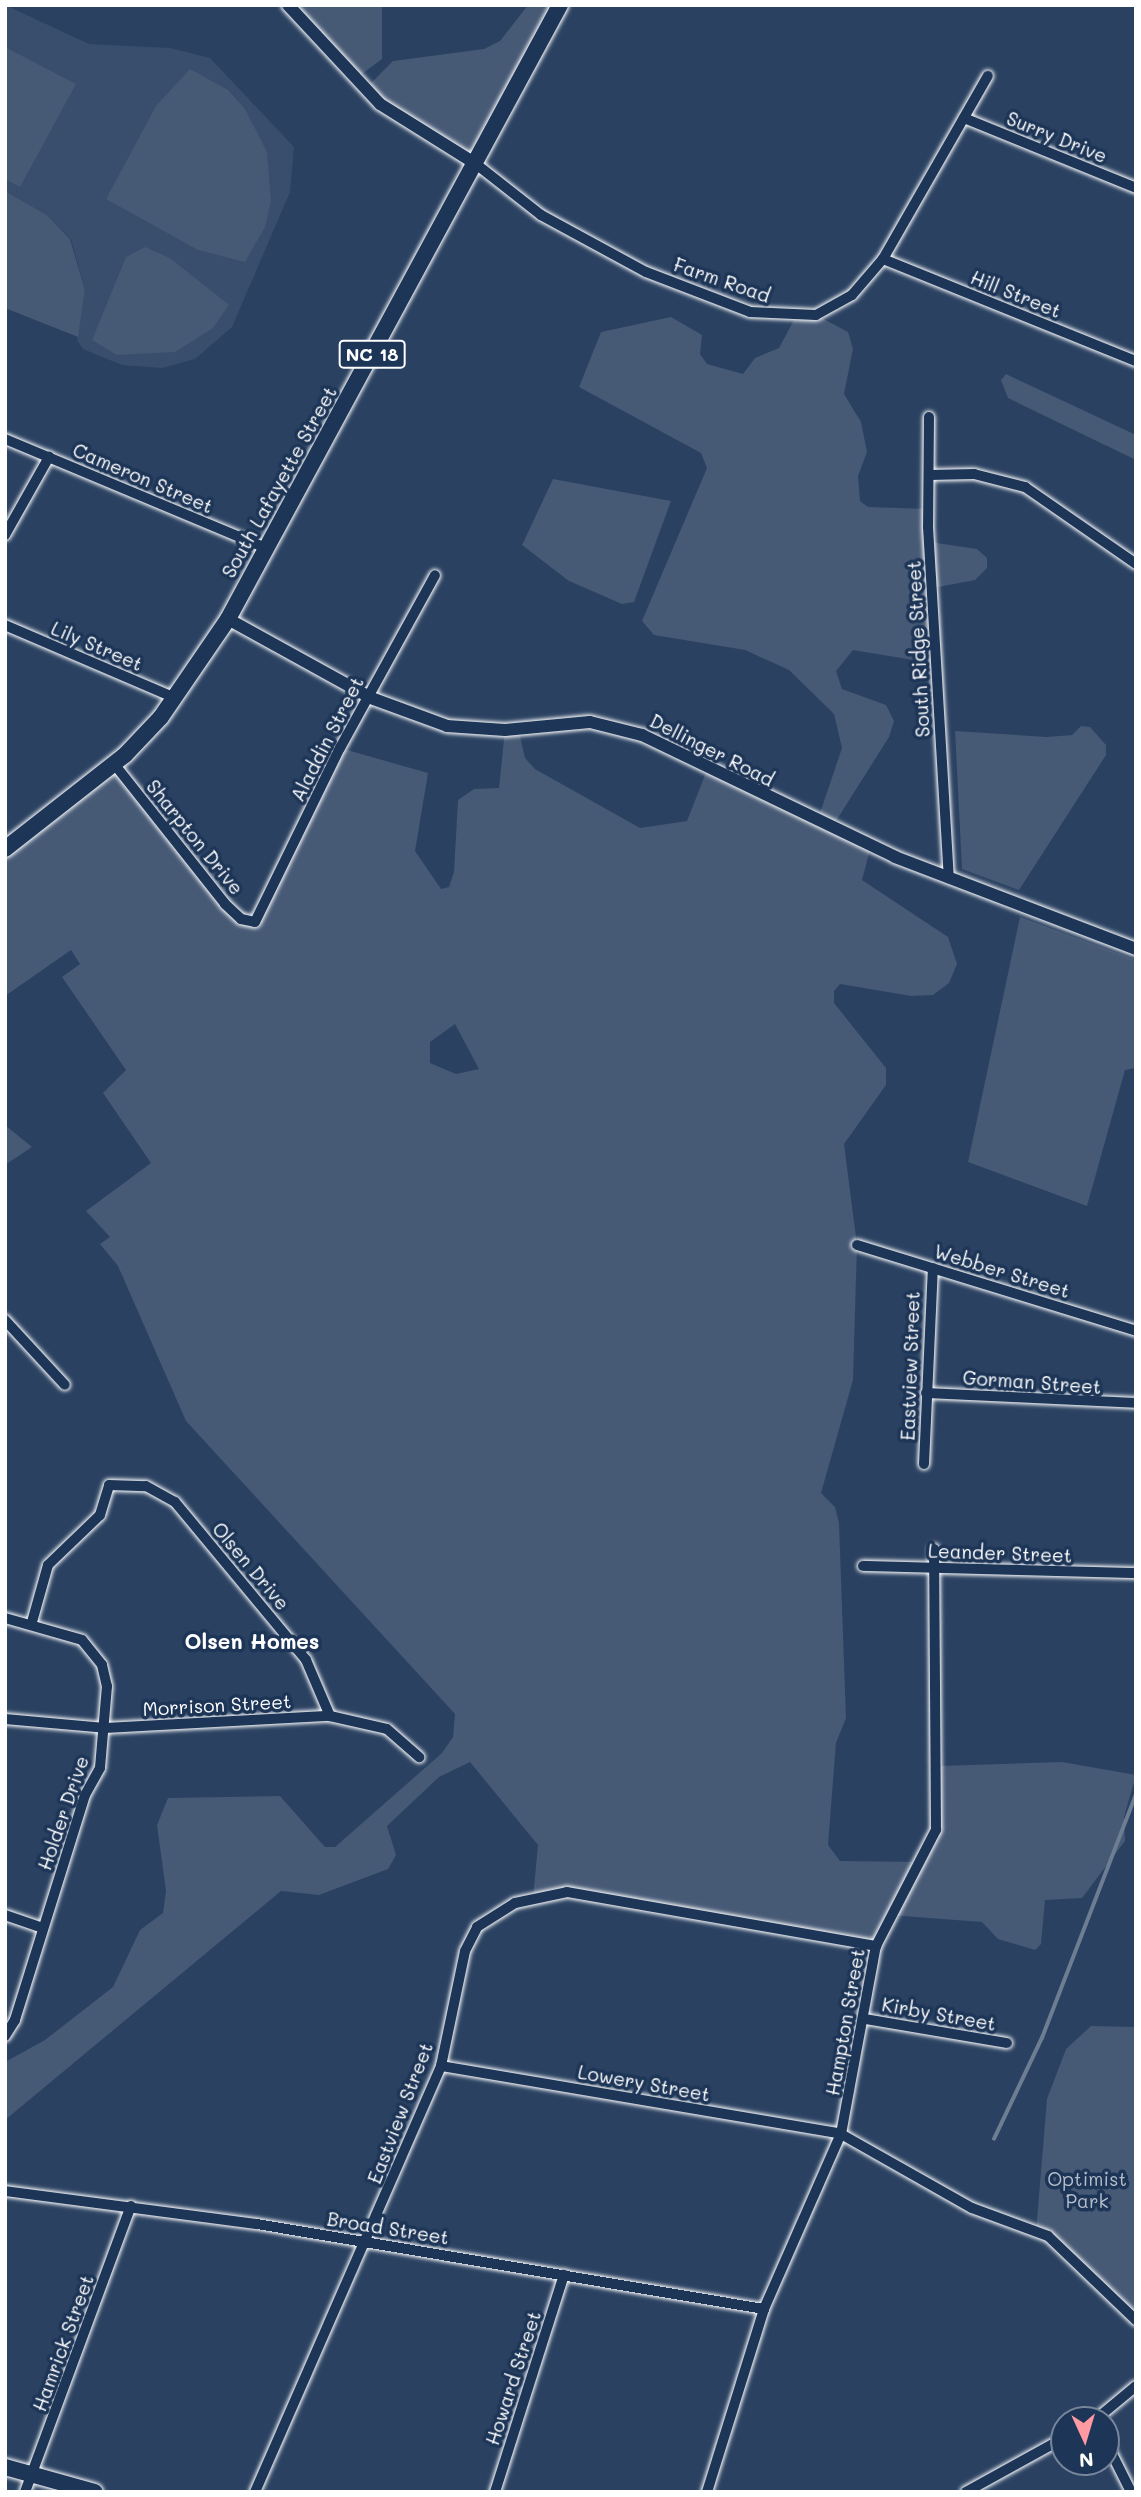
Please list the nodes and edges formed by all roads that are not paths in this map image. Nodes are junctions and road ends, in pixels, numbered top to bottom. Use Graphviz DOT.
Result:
graph roads {
  1 [pos="288,5"];
  2 [pos="560,5"];
  3 [pos="988,76"];
  4 [pos="964,118"];
  5 [pos="475,164"];
  6 [pos="1136,188"];
  7 [pos="883,259"];
  8 [pos="1136,361"];
  9 [pos="929,417"];
  10 [pos="5,439"];
  11 [pos="49,457"];
  12 [pos="929,475"];
  13 [pos="5,535"];
  14 [pos="268,549"];
  15 [pos="1136,564"];
  16 [pos="435,575"];
  17 [pos="228,619"];
  18 [pos="5,625"];
  19 [pos="368,697"];
  20 [pos="175,698"];
  21 [pos="115,765"];
  22 [pos="5,849"];
  23 [pos="949,878"];
  24 [pos="255,922"];
  25 [pos="1136,949"];
  26 [pos="857,1245"];
  27 [pos="933,1268"];
  28 [pos="5,1320"];
  29 [pos="1136,1331"];
  30 [pos="65,1385"];
  31 [pos="926,1393"];
  32 [pos="1136,1403"];
  33 [pos="924,1464"];
  34 [pos="934,1549"];
  35 [pos="863,1566"];
  36 [pos="937,1571"];
  37 [pos="1136,1573"];
  38 [pos="5,1618"];
  39 [pos="32,1622"];
  40 [pos="330,1716"];
  41 [pos="5,1719"];
  42 [pos="105,1728"];
  43 [pos="418,1757"];
  44 [pos="5,1916"];
  45 [pos="43,1928"];
  46 [pos="876,1946"];
  47 [pos="865,2019"];
  48 [pos="5,2036"];
  49 [pos="1007,2043"];
  50 [pos="441,2066"];
  51 [pos="841,2134"];
  52 [pos="5,2191"];
  53 [pos="131,2206"];
  54 [pos="368,2242"];
  55 [pos="564,2275"];
  56 [pos="764,2309"];
  57 [pos="1136,2320"];
  58 [pos="1136,2386"];
  59 [pos="1112,2406"];
  60 [pos="1050,2446"];
  61 [pos="5,2467"];
  62 [pos="1120,2471"];
  63 [pos="32,2473"];
  64 [pos="25,2492"];
  65 [pos="95,2492"];
  66 [pos="255,2492"];
  67 [pos="495,2492"];
  68 [pos="707,2492"];
  69 [pos="966,2492"];
  70 [pos="1130,2492"];
  1 -- 5 [label="street"];
  2 -- 5 [label="main road, South Lafayette Street / NC 18"];
  3 -- 4 [label="street, Farm Road"];
  4 -- 6 [label="street, Surry Drive"];
  4 -- 7 [label="street, Farm Road"];
  5 -- 7 [label="street, Farm Road"];
  5 -- 14 [label="main road, South Lafayette Street / NC 18"];
  7 -- 8 [label="street, Hill Street"];
  9 -- 12 [label="street, South Ridge Street"];
  10 -- 11 [label="street, Cameron Street"];
  11 -- 13 [label="street"];
  11 -- 14 [label="street, Cameron Street"];
  12 -- 15 [label="street"];
  12 -- 23 [label="street, South Ridge Street"];
  14 -- 17 [label="main road, South Lafayette Street / NC 18"];
  16 -- 19 [label="street, Aladdin Street"];
  17 -- 19 [label="street, Dellinger Road"];
  17 -- 20 [label="main road, South Lafayette Street / NC 18"];
  18 -- 20 [label="street, Lily Street"];
  19 -- 23 [label="street, Dellinger Road"];
  19 -- 24 [label="street, Aladdin Street"];
  20 -- 21 [label="main road, South Lafayette Street / NC 18"];
  21 -- 22 [label="main road, South Lafayette Street / NC 18"];
  21 -- 24 [label="street, Sharpton Drive"];
  23 -- 25 [label="street, Dellinger Road"];
  26 -- 27 [label="street, Webber Street"];
  27 -- 29 [label="street, Webber Street"];
  27 -- 31 [label="street, Eastview Street"];
  28 -- 30 [label="street"];
  31 -- 32 [label="street, Gorman Street"];
  31 -- 33 [label="street, Eastview Street"];
  34 -- 36 [label="street, Hampton Street"];
  35 -- 36 [label="street, Leander Street"];
  36 -- 37 [label="street, Leander Street"];
  36 -- 46 [label="street, Hampton Street"];
  38 -- 39 [label="street, Holder Drive"];
  39 -- 40 [label="street, Olsen Drive"];
  39 -- 42 [label="street, Holder Drive"];
  40 -- 42 [label="street, Morrison Street"];
  40 -- 43 [label="street, Morrison Street"];
  41 -- 42 [label="street, Morrison Street"];
  42 -- 45 [label="street, Holder Drive"];
  44 -- 45 [label="street"];
  45 -- 48 [label="street, Holder Drive"];
  46 -- 47 [label="street, Hampton Street"];
  46 -- 50 [label="street, Eastview Street"];
  47 -- 49 [label="street, Kirby Street"];
  47 -- 51 [label="street, Hampton Street"];
  50 -- 51 [label="street, Lowery Street"];
  50 -- 54 [label="street, Eastview Street"];
  51 -- 56 [label="street, Hampton Street"];
  51 -- 57 [label="street, Lowery Street"];
  52 -- 53 [label="street, Broad Street"];
  53 -- 54 [label="street, Broad Street"];
  53 -- 63 [label="street, Hamrick Street"];
  54 -- 55 [label="street, Broad Street"];
  54 -- 66 [label="street, Eastview Street"];
  55 -- 56 [label="street, Broad Street"];
  55 -- 67 [label="street, Howard Street"];
  56 -- 68 [label="street, Hampton Street"];
  58 -- 59 [label="street"];
  60 -- 69 [label="street"];
  61 -- 63 [label="main road"];
  62 -- 70 [label="street"];
  63 -- 64 [label="street, Hamrick Street"];
  63 -- 65 [label="main road"];
}
